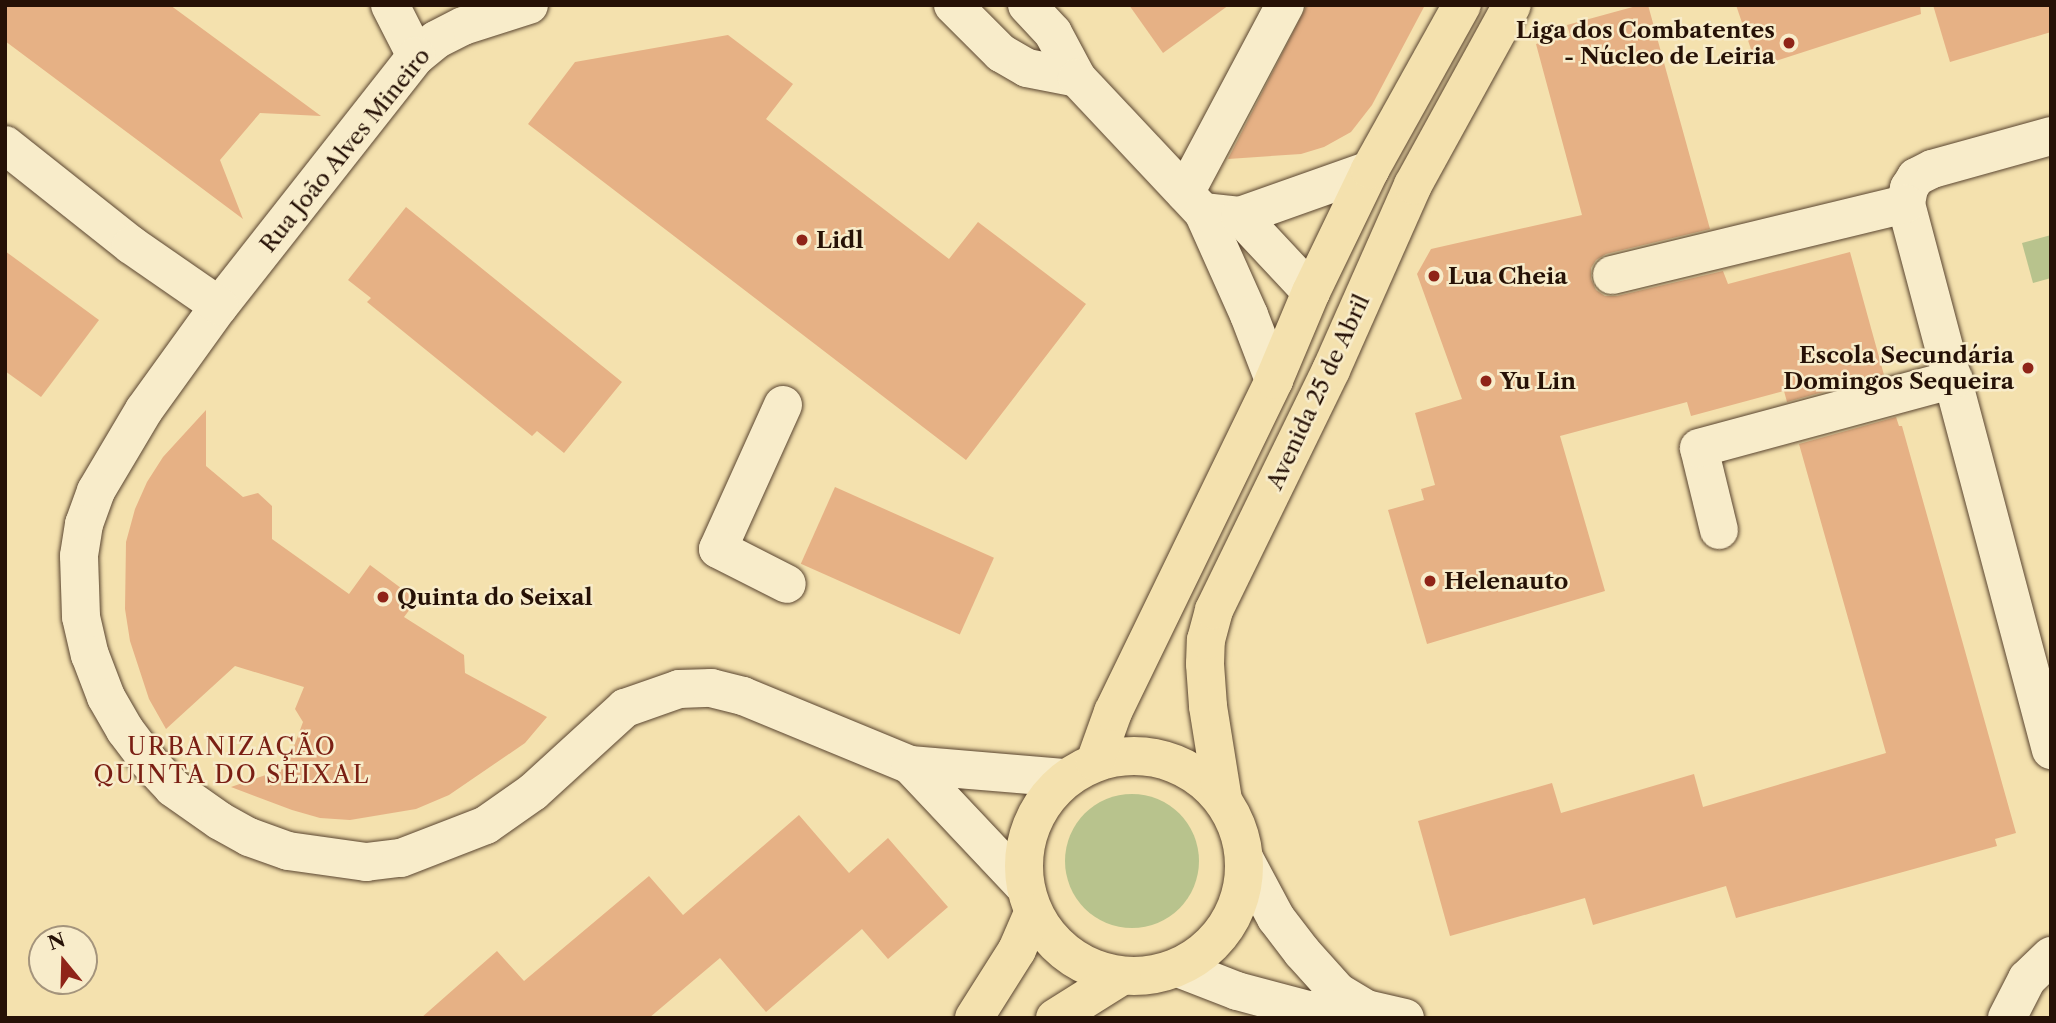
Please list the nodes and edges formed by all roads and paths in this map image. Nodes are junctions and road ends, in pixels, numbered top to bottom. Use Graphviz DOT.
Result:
graph roads {
  1 [pos="390,5"];
  2 [pos="529,5"];
  3 [pos="954,5"];
  4 [pos="1027,5"];
  5 [pos="1284,5"];
  6 [pos="1462,5"];
  7 [pos="1511,5"];
  8 [pos="416,56"];
  9 [pos="1077,78"];
  10 [pos="2051,136"];
  11 [pos="5,145"];
  12 [pos="1370,170"];
  13 [pos="1194,202"];
  14 [pos="1906,204"];
  15 [pos="1240,216"];
  16 [pos="1612,275"];
  17 [pos="1311,292"];
  18 [pos="219,306"];
  19 [pos="1331,370"];
  20 [pos="1954,379"];
  21 [pos="1274,380"];
  22 [pos="783,405"];
  23 [pos="1719,530"];
  24 [pos="787,584"];
  25 [pos="2051,750"];
  26 [pos="910,765"];
  27 [pos="1081,770"];
  28 [pos="1223,800"];
  29 [pos="1245,860"];
  30 [pos="1029,900"];
  31 [pos="2051,956"];
  32 [pos="1178,968"];
  33 [pos="1122,976"];
  34 [pos="1366,1010"];
  35 [pos="974,1018"];
  36 [pos="1055,1018"];
  37 [pos="1405,1018"];
  38 [pos="2007,1018"];
  1 -- 8 [label="street"];
  2 -- 8 [label="street, Rua João Alves Mineiro"];
  3 -- 9 [label="street"];
  4 -- 9 [label="street"];
  5 -- 13 [label="street"];
  6 -- 12 [label="main road, Avenida 25 de Abril"];
  7 -- 19 [label="main road, Avenida 25 de Abril"];
  8 -- 18 [label="street, Rua João Alves Mineiro"];
  9 -- 13 [label="street"];
  10 -- 14 [label="street"];
  11 -- 18 [label="street"];
  12 -- 15 [label="street"];
  12 -- 17 [label="main road, Avenida 25 de Abril"];
  13 -- 15 [label="street"];
  13 -- 21 [label="street"];
  14 -- 16 [label="street"];
  14 -- 20 [label="street"];
  15 -- 17 [label="street"];
  17 -- 19 [label="main road"];
  17 -- 21 [label="main road, Avenida 25 de Abril"];
  18 -- 26 [label="street, Rua João Alves Mineiro"];
  19 -- 28 [label="main road, Avenida 25 de Abril"];
  20 -- 23 [label="street"];
  20 -- 25 [label="street"];
  21 -- 27 [label="main road, Avenida 25 de Abril"];
  22 -- 24 [label="street"];
  26 -- 27 [label="street"];
  26 -- 30 [label="street"];
  27 -- 28 [label="main road"];
  27 -- 30 [label="main road"];
  28 -- 29 [label="main road"];
  29 -- 32 [label="main road"];
  29 -- 34 [label="street"];
  30 -- 33 [label="main road"];
  30 -- 35 [label="main road"];
  31 -- 38 [label="street"];
  32 -- 33 [label="main road"];
  32 -- 34 [label="street"];
  33 -- 36 [label="main road"];
  34 -- 37 [label="street"];
}
